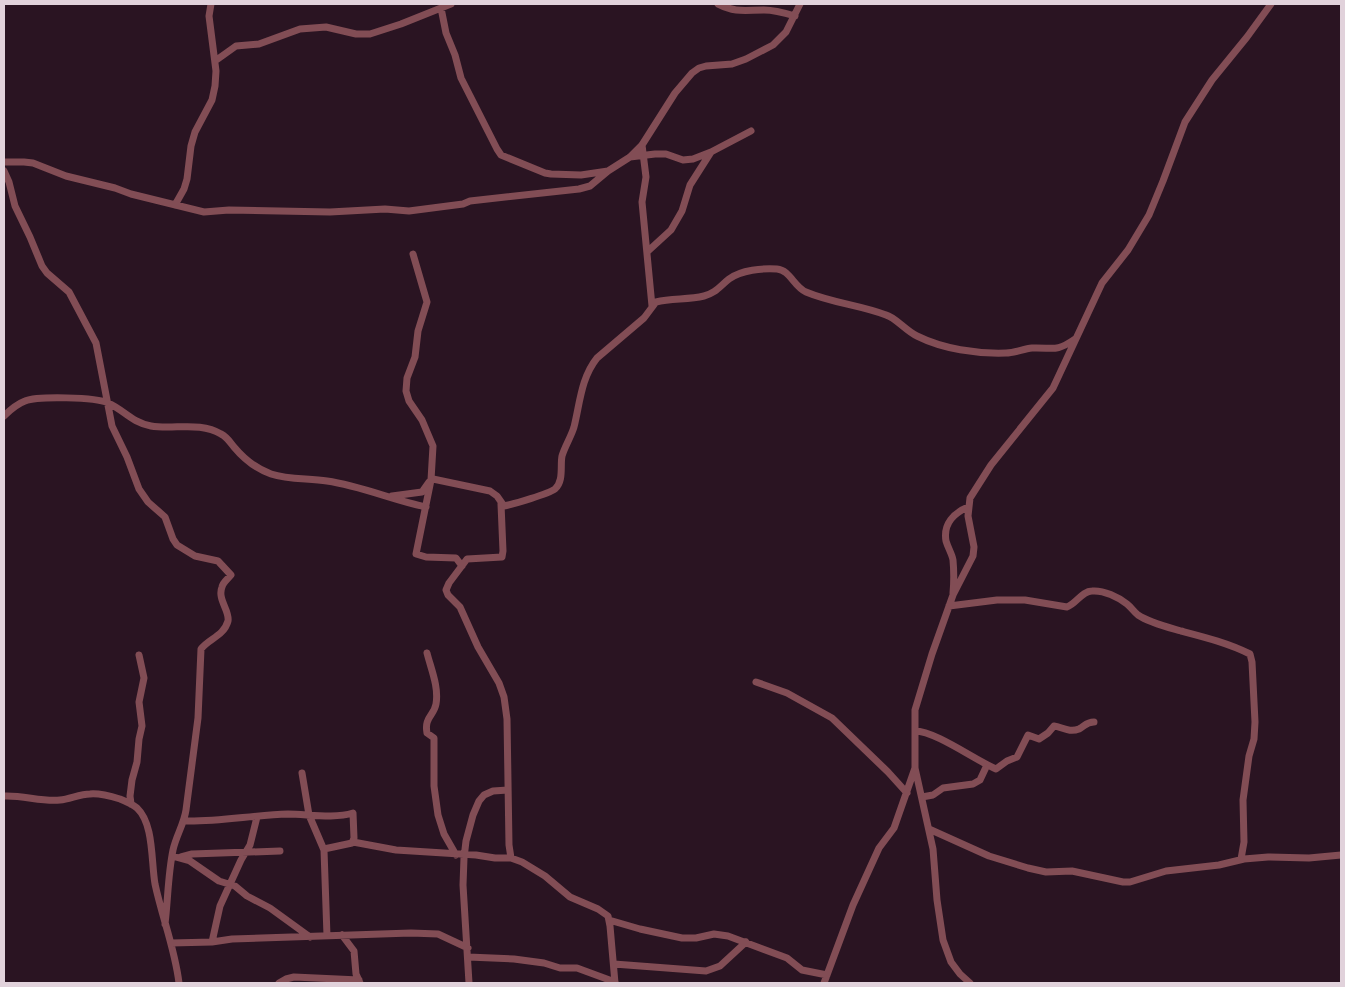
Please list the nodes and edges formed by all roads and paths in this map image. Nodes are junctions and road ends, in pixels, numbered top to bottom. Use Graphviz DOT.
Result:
graph roads {
  1 [pos="211,4"];
  2 [pos="452,4"];
  3 [pos="718,4"];
  4 [pos="800,4"];
  5 [pos="1271,4"];
  6 [pos="441,8"];
  7 [pos="795,16"];
  8 [pos="215,61"];
  9 [pos="751,131"];
  10 [pos="642,145"];
  11 [pos="711,152"];
  12 [pos="643,156"];
  13 [pos="630,157"];
  14 [pos="4,162"];
  15 [pos="4,170"];
  16 [pos="608,171"];
  17 [pos="175,205"];
  18 [pos="648,252"];
  19 [pos="413,254"];
  20 [pos="652,306"];
  21 [pos="1075,339"];
  22 [pos="108,403"];
  23 [pos="4,416"];
  24 [pos="430,481"];
  25 [pos="390,497"];
  26 [pos="501,504"];
  27 [pos="426,507"];
  28 [pos="968,507"];
  29 [pos="462,566"];
  30 [pos="953,595"];
  31 [pos="949,606"];
  32 [pos="427,653"];
  33 [pos="139,655"];
  34 [pos="756,682"];
  35 [pos="1094,722"];
  36 [pos="915,732"];
  37 [pos="987,765"];
  38 [pos="915,768"];
  39 [pos="302,772"];
  40 [pos="920,787"];
  41 [pos="508,790"];
  42 [pos="908,790"];
  43 [pos="4,796"];
  44 [pos="922,797"];
  45 [pos="131,804"];
  46 [pos="309,815"];
  47 [pos="256,817"];
  48 [pos="184,821"];
  49 [pos="929,830"];
  50 [pos="353,842"];
  51 [pos="324,849"];
  52 [pos="280,851"];
  53 [pos="246,852"];
  54 [pos="456,855"];
  55 [pos="464,855"];
  56 [pos="1341,855"];
  57 [pos="172,856"];
  58 [pos="181,857"];
  59 [pos="511,858"];
  60 [pos="1241,859"];
  61 [pos="229,885"];
  62 [pos="609,920"];
  63 [pos="165,924"];
  64 [pos="328,936"];
  65 [pos="342,936"];
  66 [pos="310,937"];
  67 [pos="212,942"];
  68 [pos="746,942"];
  69 [pos="171,943"];
  70 [pos="468,948"];
  71 [pos="468,957"];
  72 [pos="614,964"];
  73 [pos="827,975"];
  74 [pos="359,981"];
  75 [pos="179,983"];
  76 [pos="279,983"];
  77 [pos="469,983"];
  78 [pos="615,983"];
  79 [pos="824,983"];
  80 [pos="970,983"];
  1 -- 8 [label="street"];
  2 -- 6 [label="street"];
  3 -- 7 [label="street"];
  4 -- 7 [label="street"];
  5 -- 21 [label="street"];
  6 -- 8 [label="street"];
  6 -- 16 [label="street"];
  7 -- 10 [label="street"];
  8 -- 17 [label="street"];
  9 -- 11 [label="street"];
  10 -- 12 [label="street"];
  10 -- 13 [label="street"];
  11 -- 12 [label="street"];
  11 -- 18 [label="street"];
  12 -- 13 [label="street"];
  12 -- 18 [label="street"];
  13 -- 16 [label="street"];
  14 -- 17 [label="street"];
  15 -- 22 [label="street"];
  16 -- 17 [label="street"];
  18 -- 20 [label="street"];
  19 -- 24 [label="street"];
  20 -- 21 [label="street"];
  20 -- 26 [label="street"];
  21 -- 28 [label="street"];
  22 -- 23 [label="street"];
  22 -- 25 [label="street"];
  22 -- 48 [label="street"];
  24 -- 25 [label="street"];
  24 -- 26 [label="street"];
  24 -- 27 [label="street"];
  25 -- 27 [label="street"];
  26 -- 29 [label="street"];
  27 -- 29 [label="street"];
  28 -- 30 [label="street"];
  28 -- 30 [label="street"];
  29 -- 41 [label="street"];
  30 -- 31 [label="street"];
  31 -- 36 [label="street"];
  31 -- 60 [label="street"];
  32 -- 54 [label="street"];
  33 -- 45 [label="street"];
  34 -- 42 [label="street"];
  35 -- 37 [label="street"];
  36 -- 37 [label="street"];
  36 -- 38 [label="street"];
  37 -- 44 [label="street"];
  38 -- 40 [label="street"];
  38 -- 42 [label="street"];
  39 -- 46 [label="street"];
  40 -- 42 [label="street"];
  40 -- 44 [label="street"];
  41 -- 55 [label="street"];
  41 -- 59 [label="street"];
  42 -- 73 [label="street"];
  43 -- 45 [label="street"];
  44 -- 49 [label="street"];
  45 -- 63 [label="street"];
  46 -- 47 [label="street"];
  46 -- 50 [label="street"];
  46 -- 51 [label="street"];
  47 -- 48 [label="street"];
  47 -- 53 [label="street"];
  48 -- 57 [label="street"];
  49 -- 60 [label="street"];
  49 -- 80 [label="street"];
  50 -- 51 [label="street"];
  50 -- 54 [label="street"];
  51 -- 64 [label="street"];
  52 -- 53 [label="street"];
  53 -- 58 [label="street"];
  53 -- 61 [label="street"];
  54 -- 55 [label="street"];
  55 -- 59 [label="street"];
  55 -- 70 [label="street"];
  56 -- 60 [label="street"];
  57 -- 58 [label="street"];
  57 -- 63 [label="street"];
  58 -- 61 [label="street"];
  59 -- 62 [label="street"];
  61 -- 66 [label="street"];
  61 -- 67 [label="street"];
  62 -- 68 [label="street"];
  62 -- 72 [label="street"];
  63 -- 69 [label="street"];
  64 -- 65 [label="street"];
  64 -- 66 [label="street"];
  65 -- 70 [label="street"];
  65 -- 74 [label="street"];
  66 -- 67 [label="street"];
  67 -- 69 [label="street"];
  68 -- 72 [label="street"];
  68 -- 73 [label="street"];
  69 -- 75 [label="street"];
  70 -- 71 [label="street"];
  71 -- 77 [label="street"];
  71 -- 78 [label="street"];
  72 -- 78 [label="street"];
  73 -- 79 [label="street"];
  74 -- 76 [label="street"];
}
